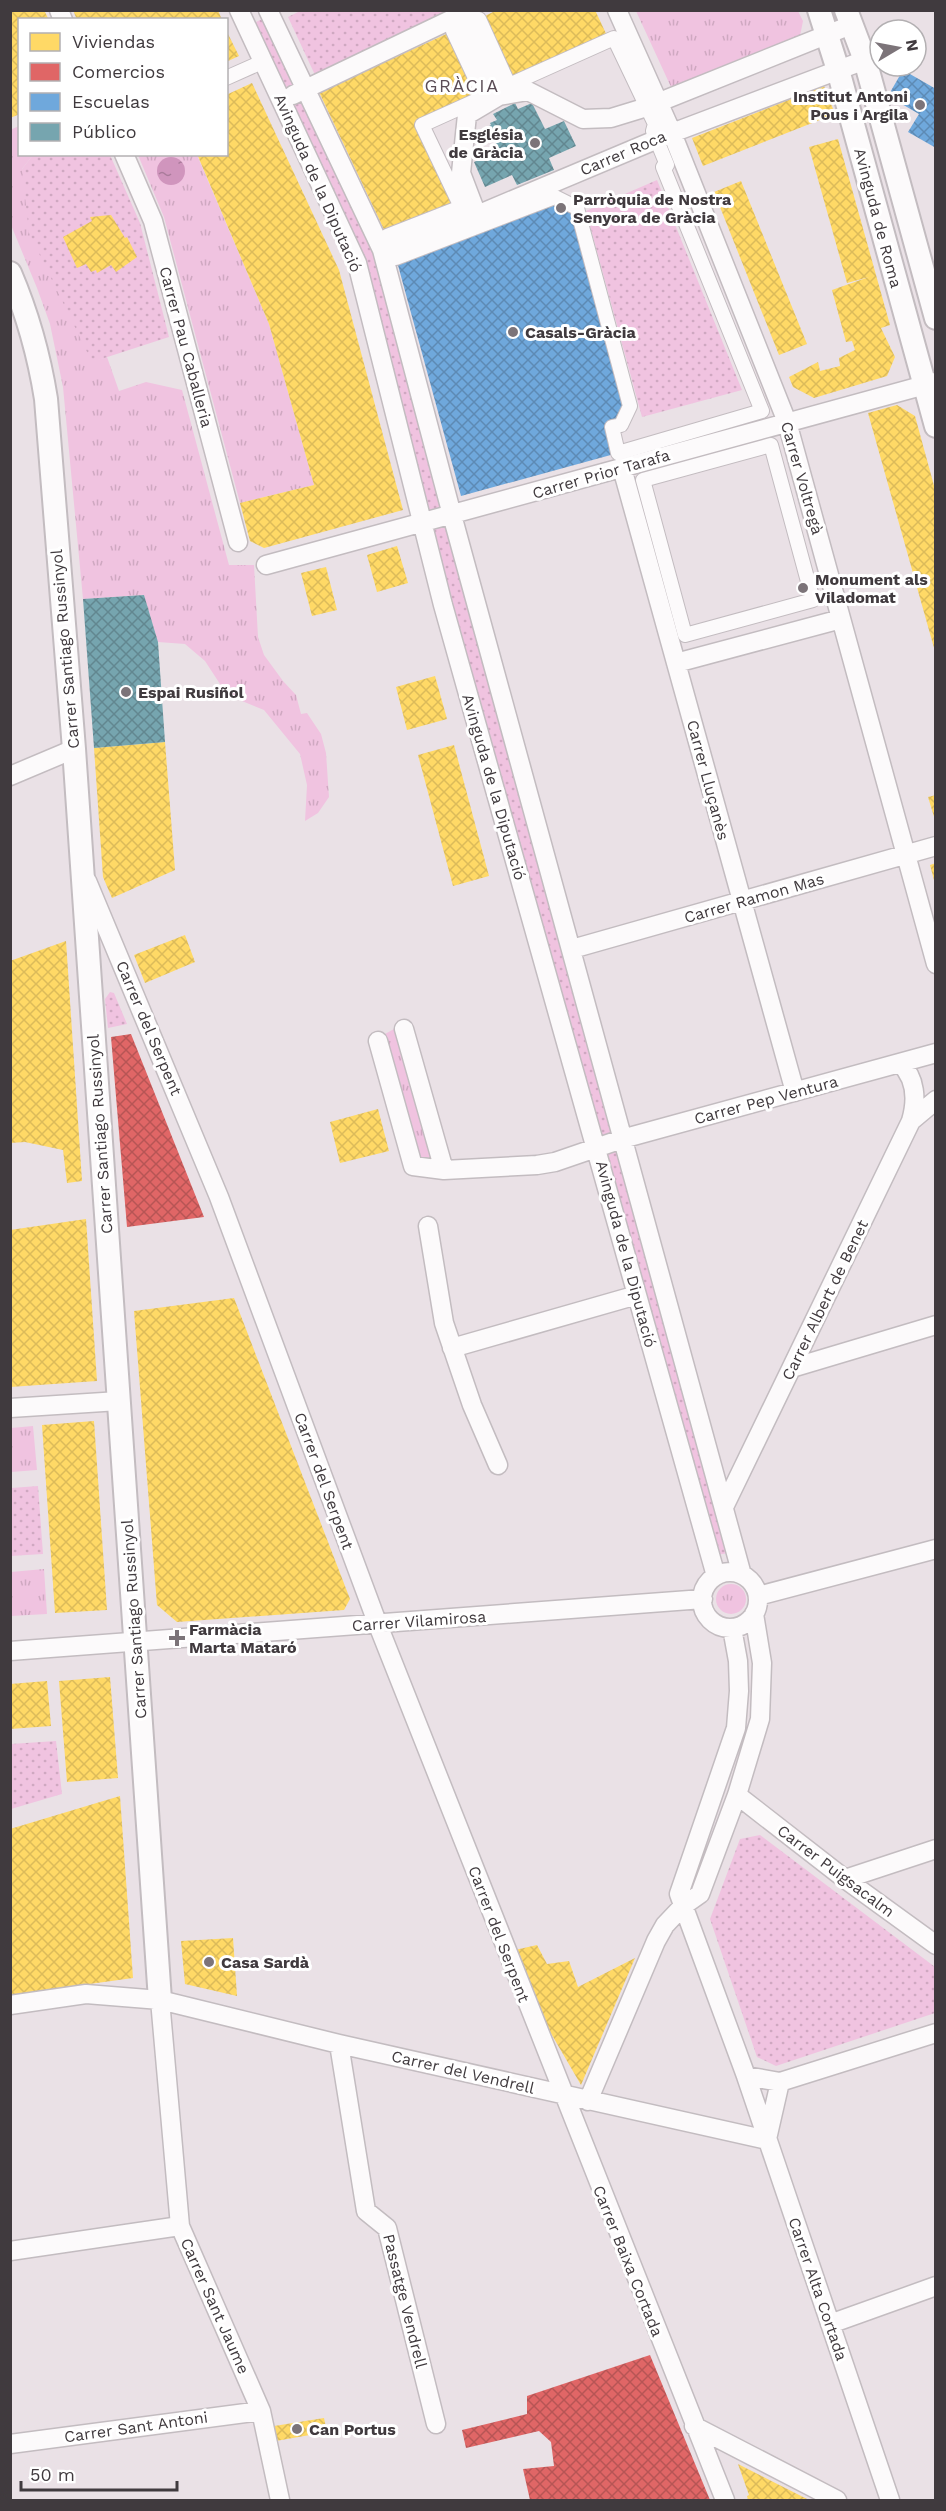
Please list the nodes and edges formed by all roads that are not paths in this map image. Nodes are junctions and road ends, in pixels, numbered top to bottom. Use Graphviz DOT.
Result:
graph roads {
  1 [pos="268,10"];
  2 [pos="617,10"];
  3 [pos="819,10"];
  4 [pos="464,15"];
  5 [pos="241,16"];
  6 [pos="848,17"];
  7 [pos="827,34"];
  8 [pos="865,60"];
  9 [pos="262,62"];
  10 [pos="838,70"];
  11 [pos="228,77"];
  12 [pos="304,89"];
  13 [pos="499,96"];
  14 [pos="280,100"];
  15 [pos="652,104"];
  16 [pos="664,136"];
  17 [pos="125,156"];
  18 [pos="477,215"];
  19 [pos="387,249"];
  20 [pos="10,273"];
  21 [pos="936,318"];
  22 [pos="930,384"];
  23 [pos="787,422"];
  24 [pos="936,426"];
  25 [pos="771,445"];
  26 [pos="622,468"];
  27 [pos="452,515"];
  28 [pos="423,523"];
  29 [pos="238,542"];
  30 [pos="266,565"];
  31 [pos="841,619"];
  32 [pos="676,663"];
  33 [pos="74,749"];
  34 [pos="10,776"];
  35 [pos="936,846"];
  36 [pos="907,855"];
  37 [pos="82,868"];
  38 [pos="741,902"];
  39 [pos="572,949"];
  40 [pos="936,964"];
  41 [pos="404,1029"];
  42 [pos="378,1041"];
  43 [pos="936,1053"];
  44 [pos="900,1063"];
  45 [pos="795,1092"];
  46 [pos="936,1100"];
  47 [pos="911,1121"];
  48 [pos="622,1139"];
  49 [pos="597,1149"];
  50 [pos="444,1170"];
  51 [pos="428,1226"];
  52 [pos="637,1295"];
  53 [pos="936,1325"];
  54 [pos="452,1348"];
  55 [pos="792,1368"];
  56 [pos="119,1401"];
  57 [pos="10,1408"];
  58 [pos="498,1465"];
  59 [pos="724,1508"];
  60 [pos="936,1549"];
  61 [pos="742,1575"];
  62 [pos="716,1576"];
  63 [pos="703,1599"];
  64 [pos="756,1605"];
  65 [pos="378,1625"];
  66 [pos="732,1628"];
  67 [pos="136,1641"];
  68 [pos="10,1651"];
  69 [pos="737,1795"];
  70 [pos="936,1849"];
  71 [pos="845,1880"];
  72 [pos="684,1906"];
  73 [pos="936,1945"];
  74 [pos="160,2000"];
  75 [pos="10,2005"];
  76 [pos="936,2033"];
  77 [pos="339,2044"];
  78 [pos="746,2076"];
  79 [pos="780,2082"];
  80 [pos="562,2095"];
  81 [pos="588,2101"];
  82 [pos="767,2140"];
  83 [pos="180,2226"];
  84 [pos="10,2251"];
  85 [pos="936,2286"];
  86 [pos="830,2324"];
  87 [pos="261,2411"];
  88 [pos="435,2424"];
  89 [pos="694,2426"];
  90 [pos="10,2444"];
  91 [pos="280,2500"];
  92 [pos="725,2500"];
  93 [pos="837,2500"];
  94 [pos="890,2500"];
  1 -- 5 [label="street"];
  1 -- 12 [label="street, Avinguda de la Diputació"];
  2 -- 15 [label="street, Carrer Voltregà"];
  3 -- 7 [label="street, Avinguda de Roma"];
  4 -- 12 [label="street"];
  4 -- 13 [label="street"];
  4 -- 15 [label="street"];
  4 -- 19 [label="street"];
  5 -- 9 [label="street, Avinguda de la Diputació"];
  6 -- 7 [label="street, Carrer Roca"];
  6 -- 8 [label="street, Avinguda de Roma"];
  7 -- 10 [label="street, Avinguda de Roma"];
  7 -- 15 [label="street, Carrer Roca"];
  8 -- 10 [label="street, Carrer Roca"];
  8 -- 21 [label="street, Avinguda de Roma"];
  9 -- 11 [label="street"];
  9 -- 14 [label="street, Avinguda de la Diputació"];
  10 -- 16 [label="street, Carrer Roca"];
  10 -- 22 [label="street, Avinguda de Roma"];
  12 -- 14 [label="street"];
  12 -- 19 [label="street, Avinguda de la Diputació"];
  13 -- 15 [label="street, Carrer Roca"];
  13 -- 18 [label="street"];
  14 -- 28 [label="street, Avinguda de la Diputació"];
  15 -- 16 [label="street, Carrer Voltregà"];
  16 -- 18 [label="street, Carrer Roca"];
  16 -- 19 [label="street"];
  16 -- 23 [label="street, Carrer Voltregà"];
  17 -- 29 [label="street, Carrer Pau Caballeria"];
  18 -- 19 [label="street, Carrer Roca"];
  19 -- 27 [label="street, Avinguda de la Diputació"];
  20 -- 33 [label="street, Carrer Santiago Russinyol"];
  22 -- 23 [label="street, Carrer Prior Tarafa"];
  22 -- 24 [label="street, Avinguda de Roma"];
  23 -- 26 [label="street, Carrer Prior Tarafa"];
  23 -- 31 [label="street, Carrer Voltregà"];
  25 -- 25 [label="street"];
  26 -- 27 [label="street, Carrer Prior Tarafa"];
  26 -- 32 [label="street, Carrer Lluçanès"];
  27 -- 28 [label="street, Carrer Prior Tarafa"];
  27 -- 39 [label="street, Avinguda de la Diputació"];
  28 -- 30 [label="street, Carrer Prior Tarafa"];
  28 -- 49 [label="street, Avinguda de la Diputació"];
  31 -- 32 [label="street"];
  31 -- 36 [label="street, Carrer Voltregà"];
  32 -- 38 [label="street, Carrer Lluçanès"];
  33 -- 34 [label="street"];
  33 -- 37 [label="street, Carrer Santiago Russinyol"];
  35 -- 36 [label="street, Carrer Ramon Mas"];
  36 -- 38 [label="street, Carrer Ramon Mas"];
  36 -- 40 [label="street, Carrer Voltregà"];
  37 -- 56 [label="street, Carrer Santiago Russinyol"];
  37 -- 65 [label="street, Carrer del Serpent"];
  38 -- 39 [label="street, Carrer Ramon Mas"];
  38 -- 45 [label="street, Carrer Lluçanès"];
  39 -- 48 [label="street, Avinguda de la Diputació"];
  41 -- 50 [label="street"];
  42 -- 50 [label="street"];
  43 -- 44 [label="street, Carrer Pep Ventura"];
  44 -- 45 [label="street, Carrer Pep Ventura"];
  44 -- 47 [label="street"];
  45 -- 48 [label="street, Carrer Pep Ventura"];
  46 -- 47 [label="street, Carrer Albert de Benet"];
  47 -- 55 [label="street, Carrer Albert de Benet"];
  48 -- 49 [label="street, Carrer Pep Ventura"];
  48 -- 59 [label="street, Avinguda de la Diputació"];
  49 -- 50 [label="street"];
  49 -- 52 [label="street, Avinguda de la Diputació"];
  51 -- 54 [label="street"];
  52 -- 54 [label="street"];
  52 -- 62 [label="street, Avinguda de la Diputació"];
  53 -- 55 [label="street"];
  54 -- 58 [label="street"];
  55 -- 59 [label="street, Carrer Albert de Benet"];
  56 -- 57 [label="street"];
  56 -- 67 [label="street, Carrer Santiago Russinyol"];
  59 -- 61 [label="street, Avinguda de la Diputació"];
  60 -- 64 [label="street"];
  61 -- 62 [label="street"];
  61 -- 64 [label="street"];
  62 -- 63 [label="street"];
  63 -- 65 [label="street, Carrer Vilamirosa"];
  63 -- 66 [label="street"];
  64 -- 66 [label="street"];
  64 -- 69 [label="street"];
  65 -- 67 [label="street, Carrer Vilamirosa"];
  65 -- 80 [label="street, Carrer del Serpent"];
  66 -- 72 [label="street"];
  67 -- 68 [label="street, Carrer Vilamirosa"];
  67 -- 74 [label="street, Carrer Santiago Russinyol"];
  69 -- 71 [label="street, Carrer Puigsacalm"];
  69 -- 72 [label="street"];
  70 -- 71 [label="street"];
  71 -- 73 [label="street, Carrer Puigsacalm"];
  72 -- 78 [label="street, Carrer Alta Cortada"];
  72 -- 81 [label="street"];
  74 -- 75 [label="street, Carrer del Vendrell"];
  74 -- 77 [label="street, Carrer del Vendrell"];
  74 -- 83 [label="street, Carrer Sant Jaume"];
  76 -- 79 [label="street"];
  77 -- 80 [label="street, Carrer del Vendrell"];
  77 -- 88 [label="street, Passatge Vendrell"];
  78 -- 79 [label="street"];
  78 -- 82 [label="street, Carrer Alta Cortada"];
  79 -- 82 [label="street"];
  80 -- 81 [label="street, Carrer del Vendrell"];
  80 -- 89 [label="street, Carrer Baixa Cortada"];
  81 -- 82 [label="street, Carrer del Vendrell"];
  82 -- 86 [label="street, Carrer Alta Cortada"];
  83 -- 84 [label="street"];
  83 -- 87 [label="street, Carrer Sant Jaume"];
  85 -- 86 [label="street"];
  86 -- 94 [label="street, Carrer Alta Cortada"];
  87 -- 90 [label="street, Carrer Sant Antoni"];
  87 -- 91 [label="street, Carrer Sant Jaume"];
  89 -- 92 [label="street, Carrer Baixa Cortada"];
  89 -- 93 [label="street"];
}
